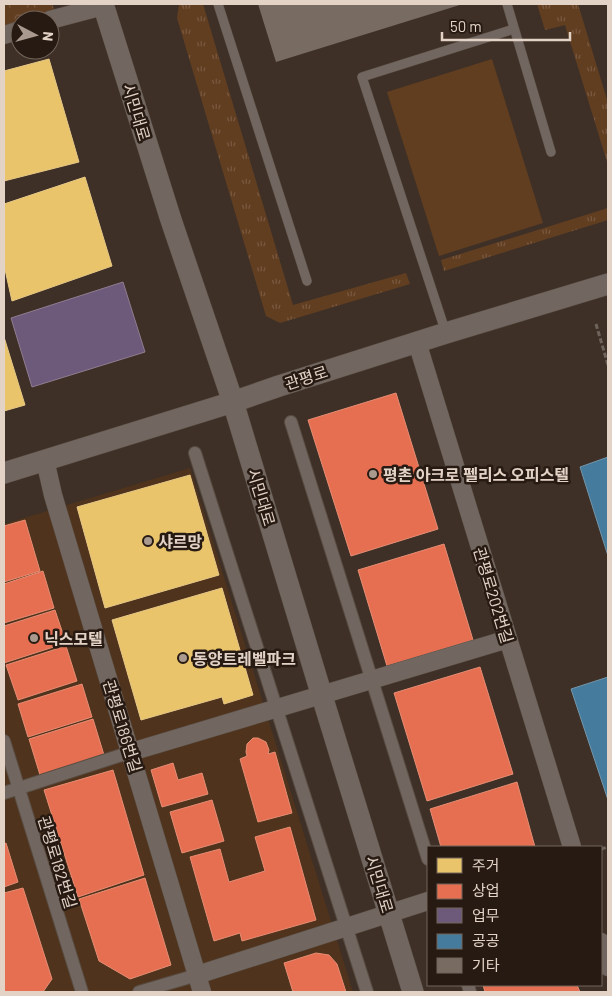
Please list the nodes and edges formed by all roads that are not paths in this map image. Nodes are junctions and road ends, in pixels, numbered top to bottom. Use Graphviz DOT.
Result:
graph roads {
  1 [pos="218,4"];
  2 [pos="507,4"];
  3 [pos="103,5"];
  4 [pos="60,17"];
  5 [pos="514,29"];
  6 [pos="551,152"];
  7 [pos="307,281"];
  8 [pos="608,284"];
  9 [pos="446,332"];
  10 [pos="416,342"];
  11 [pos="234,402"];
  12 [pos="291,422"];
  13 [pos="194,453"];
  14 [pos="45,460"];
  15 [pos="4,473"];
  16 [pos="508,639"];
  17 [pos="372,680"];
  18 [pos="322,696"];
  19 [pos="276,708"];
  20 [pos="4,741"];
  21 [pos="131,752"];
  22 [pos="18,788"];
  23 [pos="4,793"];
  24 [pos="572,846"];
  25 [pos="427,856"];
  26 [pos="427,901"];
  27 [pos="389,913"];
  28 [pos="346,926"];
  29 [pos="602,946"];
  30 [pos="608,967"];
  31 [pos="197,974"];
  32 [pos="82,992"];
  33 [pos="139,992"];
  34 [pos="202,992"];
  35 [pos="367,992"];
  36 [pos="413,992"];
  1 -- 7 [label="lane"];
  2 -- 5 [label="lane"];
  3 -- 4 [label="street"];
  3 -- 11 [label="street, 시민대로"];
  5 -- 6 [label="lane"];
  5 -- 9 [label="lane"];
  8 -- 9 [label="street, 관평로"];
  9 -- 10 [label="street, 관평로"];
  10 -- 11 [label="street, 관평로"];
  10 -- 16 [label="street, 관평로202번길"];
  11 -- 14 [label="street, 관평로"];
  11 -- 18 [label="street, 시민대로"];
  12 -- 17 [label="street"];
  13 -- 19 [label="street"];
  14 -- 15 [label="street, 관평로"];
  14 -- 21 [label="street, 관평로186번길"];
  16 -- 17 [label="street"];
  16 -- 24 [label="street, 관평로202번길"];
  17 -- 18 [label="street"];
  17 -- 25 [label="street"];
  18 -- 19 [label="street"];
  18 -- 27 [label="street, 시민대로"];
  19 -- 21 [label="street"];
  19 -- 28 [label="street"];
  20 -- 22 [label="street, 관평로182번길"];
  21 -- 22 [label="street"];
  21 -- 31 [label="street, 관평로186번길"];
  22 -- 23 [label="street"];
  22 -- 32 [label="street, 관평로182번길"];
  26 -- 27 [label="street"];
  27 -- 28 [label="street"];
  27 -- 36 [label="street, 시민대로"];
  28 -- 31 [label="street"];
  28 -- 35 [label="street"];
  29 -- 30 [label="street"];
  31 -- 33 [label="street"];
  31 -- 34 [label="street, 관평로186번길"];
}
